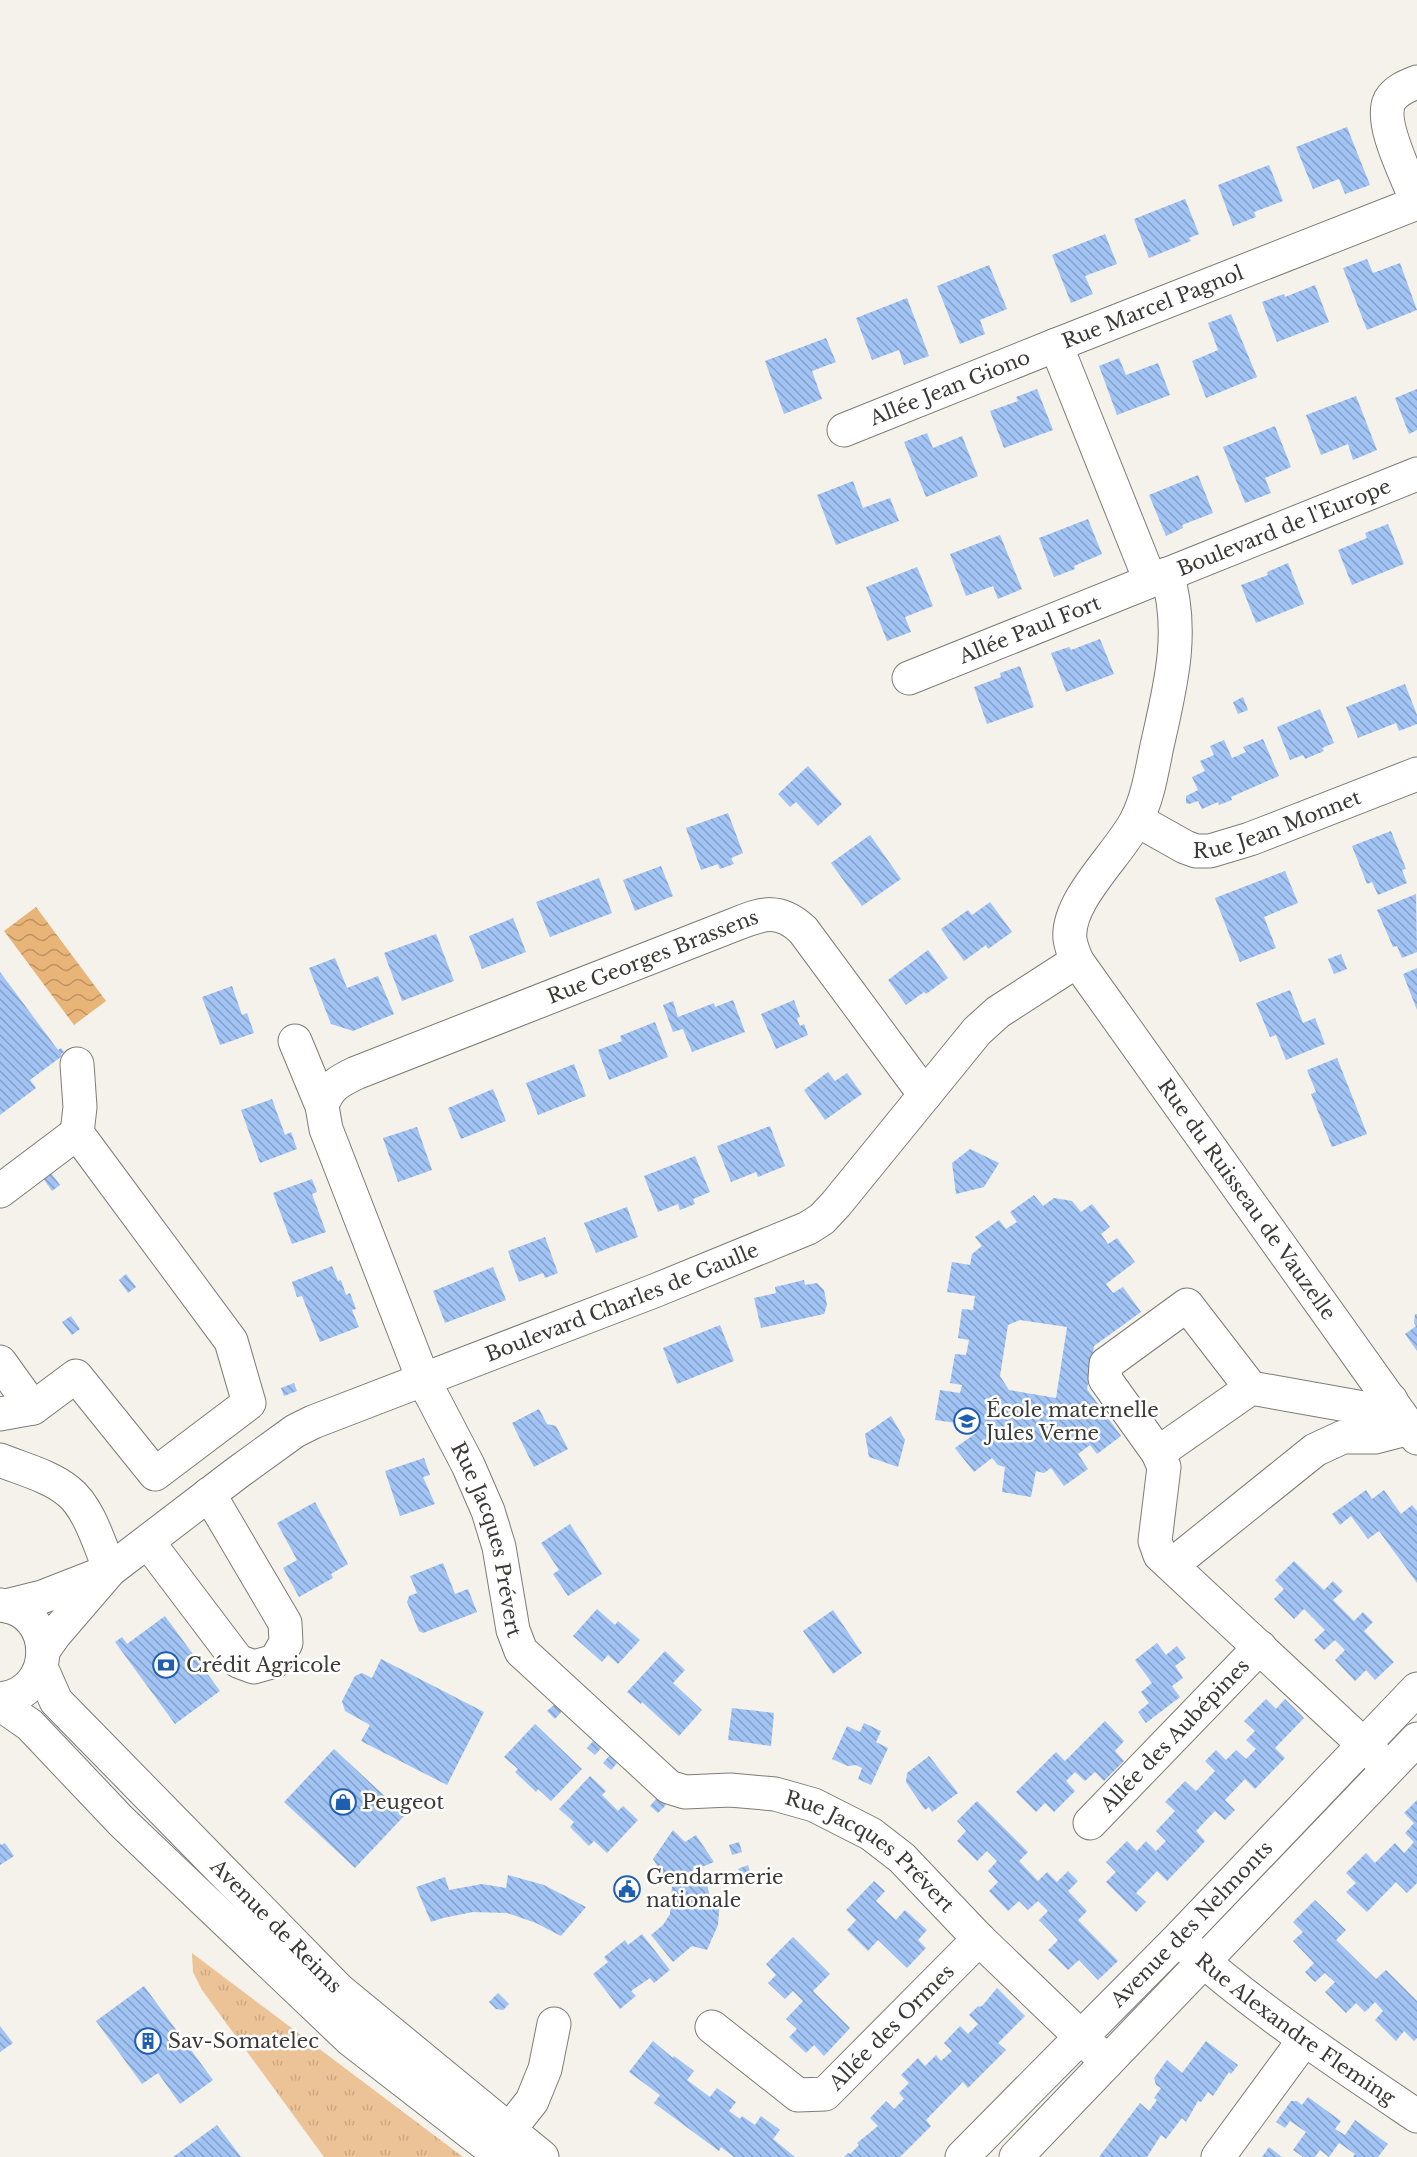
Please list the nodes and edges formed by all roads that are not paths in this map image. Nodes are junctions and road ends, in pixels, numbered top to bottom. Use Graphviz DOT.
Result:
graph roads {
  1 [pos="1417,82"];
  2 [pos="1417,202"];
  3 [pos="1056,345"];
  4 [pos="844,430"];
  5 [pos="1417,474"];
  6 [pos="1159,577"];
  7 [pos="909,678"];
  8 [pos="1417,774"];
  9 [pos="1137,820"];
  10 [pos="1077,961"];
  11 [pos="294,1041"];
  12 [pos="77,1064"];
  13 [pos="925,1095"];
  14 [pos="322,1106"];
  15 [pos="77,1133"];
  16 [pos="0,1191"];
  17 [pos="0,1362"];
  18 [pos="423,1379"];
  19 [pos="1251,1388"];
  20 [pos="1390,1400"];
  21 [pos="33,1408"];
  22 [pos="0,1414"];
  23 [pos="1413,1433"];
  24 [pos="1158,1453"];
  25 [pos="0,1460"];
  26 [pos="209,1494"];
  27 [pos="148,1542"];
  28 [pos="1172,1565"];
  29 [pos="110,1570"];
  30 [pos="3,1606"];
  31 [pos="1260,1647"];
  32 [pos="42,1659"];
  33 [pos="1417,1689"];
  34 [pos="0,1699"];
  35 [pos="0,1704"];
  36 [pos="1417,1739"];
  37 [pos="1363,1745"];
  38 [pos="1389,1768"];
  39 [pos="1090,1823"];
  40 [pos="979,1939"];
  41 [pos="1178,1939"];
  42 [pos="1204,1962"];
  43 [pos="554,2024"];
  44 [pos="712,2027"];
  45 [pos="1081,2038"];
  46 [pos="1304,2040"];
  47 [pos="1107,2062"];
  48 [pos="1417,2116"];
  49 [pos="501,2146"];
  50 [pos="543,2157"];
  51 [pos="962,2157"];
  52 [pos="1016,2157"];
  53 [pos="1218,2157"];
  1 -- 2 [label="street"];
  2 -- 3 [label="street, Rue Marcel Pagnol"];
  3 -- 4 [label="street, Allée Jean Giono"];
  3 -- 6 [label="street, Rue Marcel Pagnol"];
  5 -- 6 [label="street, Boulevard de l'Europe"];
  6 -- 7 [label="street, Allée Paul Fort"];
  6 -- 9 [label="street"];
  8 -- 9 [label="street, Rue Jean Monnet"];
  9 -- 10 [label="street"];
  10 -- 13 [label="street, Boulevard Charles de Gaulle"];
  10 -- 20 [label="street, Rue du Ruisseau de Vauzelle"];
  11 -- 14 [label="street, Rue Jacques Prévert"];
  12 -- 15 [label="street"];
  13 -- 14 [label="street, Rue Georges Brassens"];
  13 -- 18 [label="street, Boulevard Charles de Gaulle"];
  14 -- 18 [label="street, Rue Jacques Prévert"];
  15 -- 16 [label="street"];
  15 -- 21 [label="street"];
  17 -- 21 [label="street"];
  18 -- 26 [label="street, Boulevard Charles de Gaulle"];
  18 -- 40 [label="street, Rue Jacques Prévert"];
  19 -- 20 [label="street"];
  19 -- 24 [label="street"];
  19 -- 24 [label="street"];
  20 -- 23 [label="street, Rue du Ruisseau de Vauzelle"];
  21 -- 22 [label="street"];
  23 -- 28 [label="street"];
  24 -- 28 [label="street, Allée des Aubépines"];
  25 -- 29 [label="street"];
  26 -- 27 [label="street, Boulevard Charles de Gaulle"];
  26 -- 27 [label="street"];
  27 -- 29 [label="street, Boulevard Charles de Gaulle"];
  28 -- 31 [label="street, Allée des Aubépines"];
  29 -- 30 [label="street, Boulevard Charles de Gaulle"];
  29 -- 32 [label="street, Boulevard Charles de Gaulle"];
  30 -- 32 [label="street, Avenue de Reims"];
  31 -- 37 [label="street, Allée des Aubépines"];
  31 -- 39 [label="street, Allée des Aubépines"];
  32 -- 34 [label="street"];
  32 -- 49 [label="street, Avenue de Reims"];
  33 -- 37 [label="street, Avenue des Nelmonts"];
  35 -- 49 [label="street, Avenue de Reims"];
  36 -- 38 [label="street, Avenue des Nelmonts"];
  37 -- 38 [label="street, Allée des Aubépines"];
  37 -- 41 [label="street, Avenue des Nelmonts"];
  38 -- 42 [label="street, Avenue des Nelmonts"];
  40 -- 44 [label="street, Allée des Ormes"];
  40 -- 45 [label="street, Rue Jacques Prévert"];
  41 -- 42 [label="street, Rue Alexandre Fleming"];
  41 -- 45 [label="street, Avenue des Nelmonts"];
  42 -- 46 [label="street, Rue Alexandre Fleming"];
  42 -- 47 [label="street, Avenue des Nelmonts"];
  43 -- 49 [label="street"];
  45 -- 47 [label="street, Rue Jacques Prévert"];
  45 -- 51 [label="street, Avenue des Nelmonts"];
  46 -- 48 [label="street, Rue Alexandre Fleming"];
  46 -- 53 [label="street"];
  47 -- 52 [label="street, Avenue des Nelmonts"];
  49 -- 50 [label="street, Avenue de Reims"];
}
